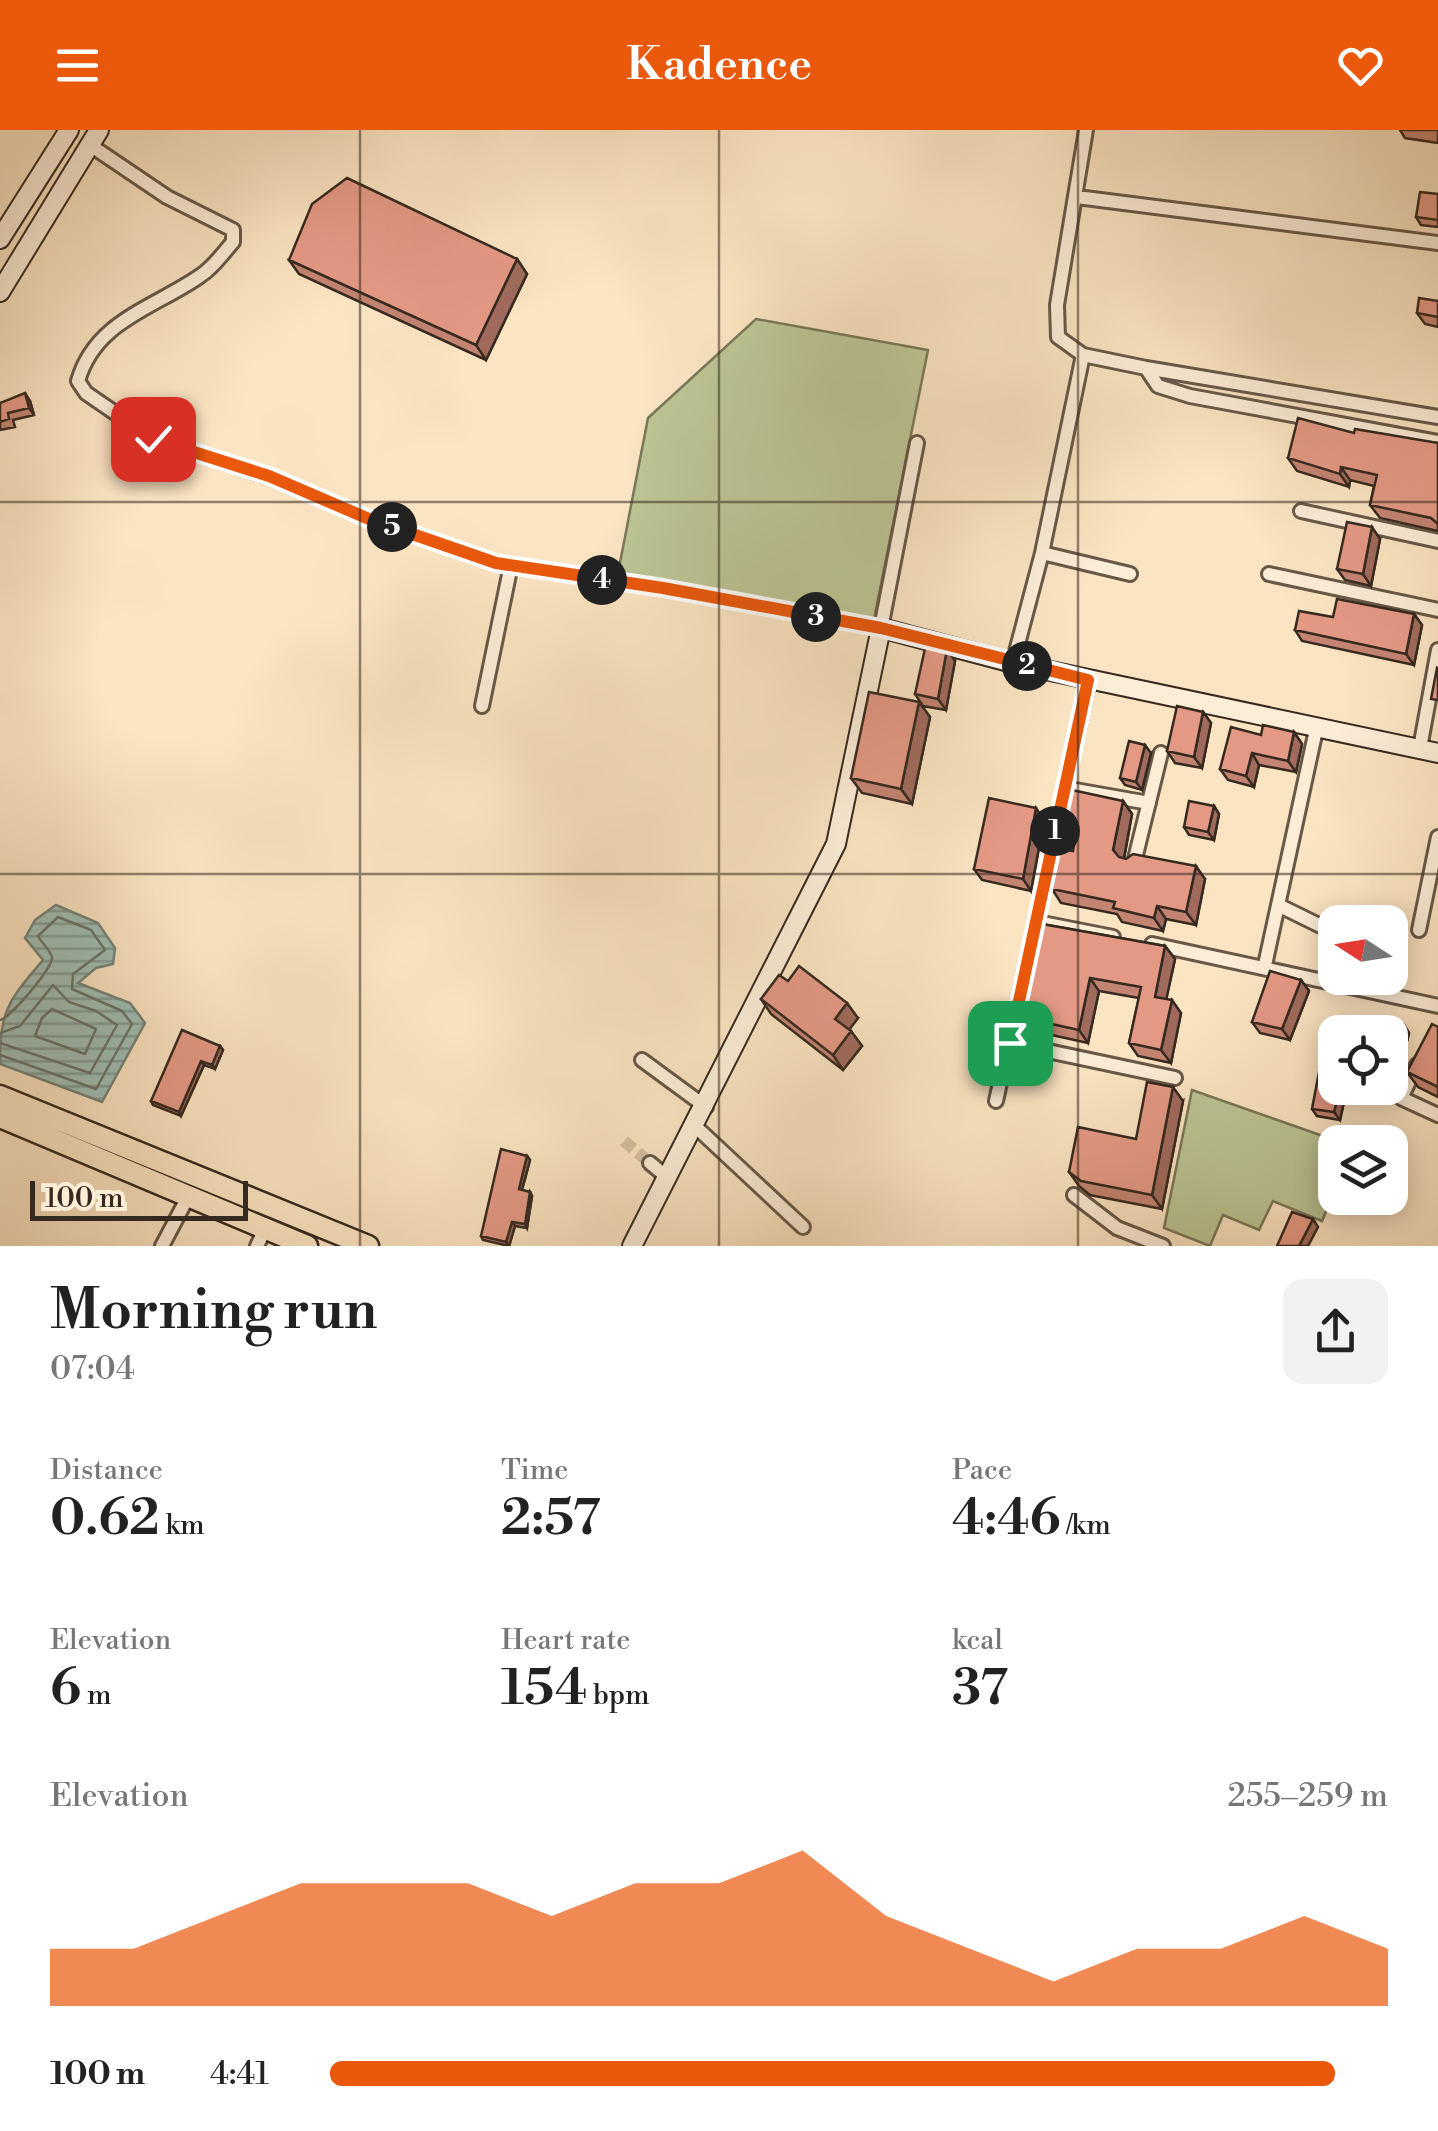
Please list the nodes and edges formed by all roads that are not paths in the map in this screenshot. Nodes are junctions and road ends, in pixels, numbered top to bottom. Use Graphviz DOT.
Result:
graph roads {
  1 [pos="69,130"];
  2 [pos="1086,130"];
  3 [pos="95,137"];
  4 [pos="1077,197"];
  5 [pos="0,239"];
  6 [pos="1438,243"];
  7 [pos="0,292"];
  8 [pos="1083,356"];
  9 [pos="1146,368"];
  10 [pos="1438,417"];
  11 [pos="1438,442"];
  12 [pos="917,443"];
  13 [pos="1301,512"];
  14 [pos="1438,541"];
  15 [pos="1042,553"];
  16 [pos="511,565"];
  17 [pos="1130,574"];
  18 [pos="1269,574"];
  19 [pos="1438,610"];
  20 [pos="881,628"];
  21 [pos="1438,650"];
  22 [pos="1013,663"];
  23 [pos="1088,680"];
  24 [pos="482,706"];
  25 [pos="1316,730"];
  26 [pos="1429,750"];
  27 [pos="1160,752"];
  28 [pos="1064,788"];
  29 [pos="1148,803"];
  30 [pos="1438,837"];
  31 [pos="1134,863"];
  32 [pos="1433,884"];
  33 [pos="1278,905"];
  34 [pos="1037,922"];
  35 [pos="1318,924"];
  36 [pos="1418,930"];
  37 [pos="1266,965"];
  38 [pos="1438,1006"];
  39 [pos="1010,1043"];
  40 [pos="1423,1054"];
  41 [pos="642,1060"];
  42 [pos="1175,1078"];
  43 [pos="0,1096"];
  44 [pos="996,1101"];
  45 [pos="706,1107"];
  46 [pos="1438,1115"];
  47 [pos="0,1117"];
  48 [pos="696,1126"];
  49 [pos="650,1163"];
  50 [pos="668,1178"];
  51 [pos="1074,1194"];
  52 [pos="189,1195"];
  53 [pos="804,1227"];
  54 [pos="262,1237"];
  55 [pos="162,1246"];
  56 [pos="307,1246"];
  57 [pos="368,1246"];
  58 [pos="632,1246"];
  59 [pos="1163,1246"];
  1 -- 5 [label="street"];
  2 -- 4 [label="street"];
  3 -- 7 [label="street"];
  3 -- 16 [label="street"];
  4 -- 6 [label="street"];
  4 -- 8 [label="street"];
  8 -- 9 [label="street"];
  8 -- 15 [label="street"];
  9 -- 10 [label="street"];
  9 -- 11 [label="street"];
  12 -- 20 [label="street"];
  13 -- 14 [label="street"];
  15 -- 17 [label="street"];
  15 -- 22 [label="street"];
  16 -- 20 [label="street"];
  16 -- 24 [label="street"];
  18 -- 19 [label="street"];
  20 -- 22 [label="street"];
  20 -- 45 [label="street"];
  21 -- 26 [label="street"];
  22 -- 23 [label="street"];
  23 -- 25 [label="street"];
  23 -- 28 [label="street"];
  25 -- 26 [label="street"];
  25 -- 33 [label="street"];
  27 -- 29 [label="street"];
  28 -- 29 [label="street"];
  28 -- 34 [label="street"];
  29 -- 31 [label="street"];
  30 -- 32 [label="street"];
  32 -- 36 [label="street"];
  33 -- 35 [label="street"];
  33 -- 37 [label="street"];
  34 -- 37 [label="street"];
  34 -- 39 [label="street"];
  37 -- 38 [label="street"];
  39 -- 42 [label="street"];
  39 -- 44 [label="street"];
  40 -- 46 [label="street"];
  41 -- 45 [label="street"];
  43 -- 57 [label="main road"];
  45 -- 48 [label="street"];
  47 -- 52 [label="main road"];
  48 -- 50 [label="street"];
  48 -- 53 [label="street"];
  49 -- 50 [label="street"];
  50 -- 58 [label="street"];
  51 -- 59 [label="street"];
  52 -- 54 [label="main road"];
  52 -- 55 [label="street"];
  54 -- 56 [label="main road"];
}
